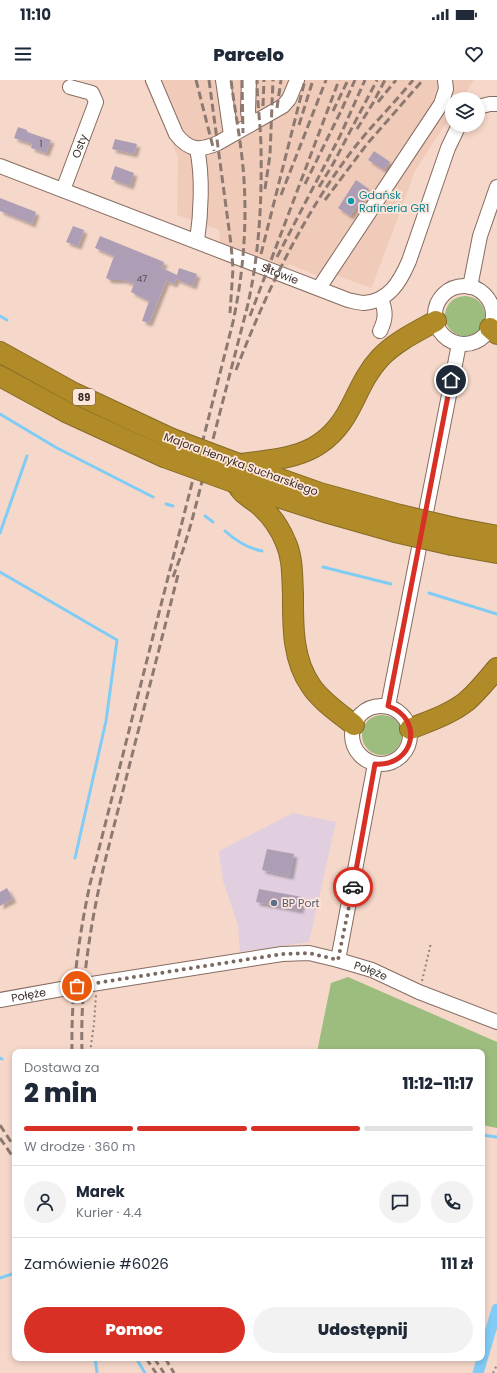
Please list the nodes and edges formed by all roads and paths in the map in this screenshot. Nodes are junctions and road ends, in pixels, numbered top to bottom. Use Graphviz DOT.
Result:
graph roads {
  1 [pos="153,80"];
  2 [pos="223,80"];
  3 [pos="249,80"];
  4 [pos="297,80"];
  5 [pos="445,80"];
  6 [pos="70,86"];
  7 [pos="497,104"];
  8 [pos="485,105"];
  9 [pos="250,125"];
  10 [pos="456,132"];
  11 [pos="232,135"];
  12 [pos="198,149"];
  13 [pos="0,166"];
  14 [pos="497,187"];
  15 [pos="63,190"];
  16 [pos="198,241"];
  17 [pos="470,287"];
  18 [pos="319,288"];
  19 [pos="381,299"];
  20 [pos="436,321"];
  21 [pos="380,331"];
  22 [pos="494,331"];
  23 [pos="459,344"];
  24 [pos="0,352"];
  25 [pos="0,376"];
  26 [pos="237,474"];
  27 [pos="454,536"];
  28 [pos="497,536"];
  29 [pos="497,553"];
  30 [pos="497,668"];
  31 [pos="388,706"];
  32 [pos="354,724"];
  33 [pos="410,729"];
  34 [pos="375,764"];
  35 [pos="431,943"];
  36 [pos="338,960"];
  37 [pos="97,984"];
  38 [pos="419,992"];
  39 [pos="0,1000"];
  40 [pos="497,1022"];
  41 [pos="90,1049"];
  42 [pos="497,1365"];
  43 [pos="493,1373"];
  1 -- 12 [label="street"];
  2 -- 11 [label="street"];
  3 -- 9 [label="street"];
  4 -- 9 [label="street"];
  5 -- 18 [label="street"];
  6 -- 15 [label="street, Osty"];
  7 -- 8 [label="street"];
  9 -- 11 [label="street"];
  10 -- 19 [label="street"];
  11 -- 12 [label="street"];
  12 -- 16 [label="street"];
  13 -- 15 [label="street, Sitowie"];
  14 -- 17 [label="street"];
  15 -- 16 [label="street, Sitowie"];
  16 -- 18 [label="street, Sitowie"];
  17 -- 20 [label="street"];
  17 -- 22 [label="street"];
  18 -- 19 [label="street, Sitowie"];
  19 -- 21 [label="street"];
  20 -- 23 [label="street"];
  20 -- 26 [label="highway"];
  22 -- 23 [label="street"];
  23 -- 31 [label="street"];
  24 -- 26 [label="highway, Majora Henryka Sucharskiego / 89, bridge"];
  25 -- 26 [label="highway, Majora Henryka Sucharskiego / 89, bridge"];
  26 -- 27 [label="highway, Majora Henryka Sucharskiego / 89, bridge"];
  26 -- 32 [label="highway"];
  27 -- 28 [label="highway, Majora Henryka Sucharskiego / 89"];
  27 -- 29 [label="highway, Majora Henryka Sucharskiego / 89"];
  30 -- 33 [label="highway"];
  31 -- 32 [label="street"];
  31 -- 33 [label="street"];
  32 -- 34 [label="street"];
  33 -- 34 [label="street"];
  34 -- 36 [label="street"];
  35 -- 38 [label="path"];
  36 -- 37 [label="street, Połęże"];
  36 -- 38 [label="street, Połęże"];
  37 -- 39 [label="street, Połęże"];
  37 -- 41 [label="path"];
  38 -- 40 [label="street, Połęże"];
  42 -- 43 [label="path"];
}
